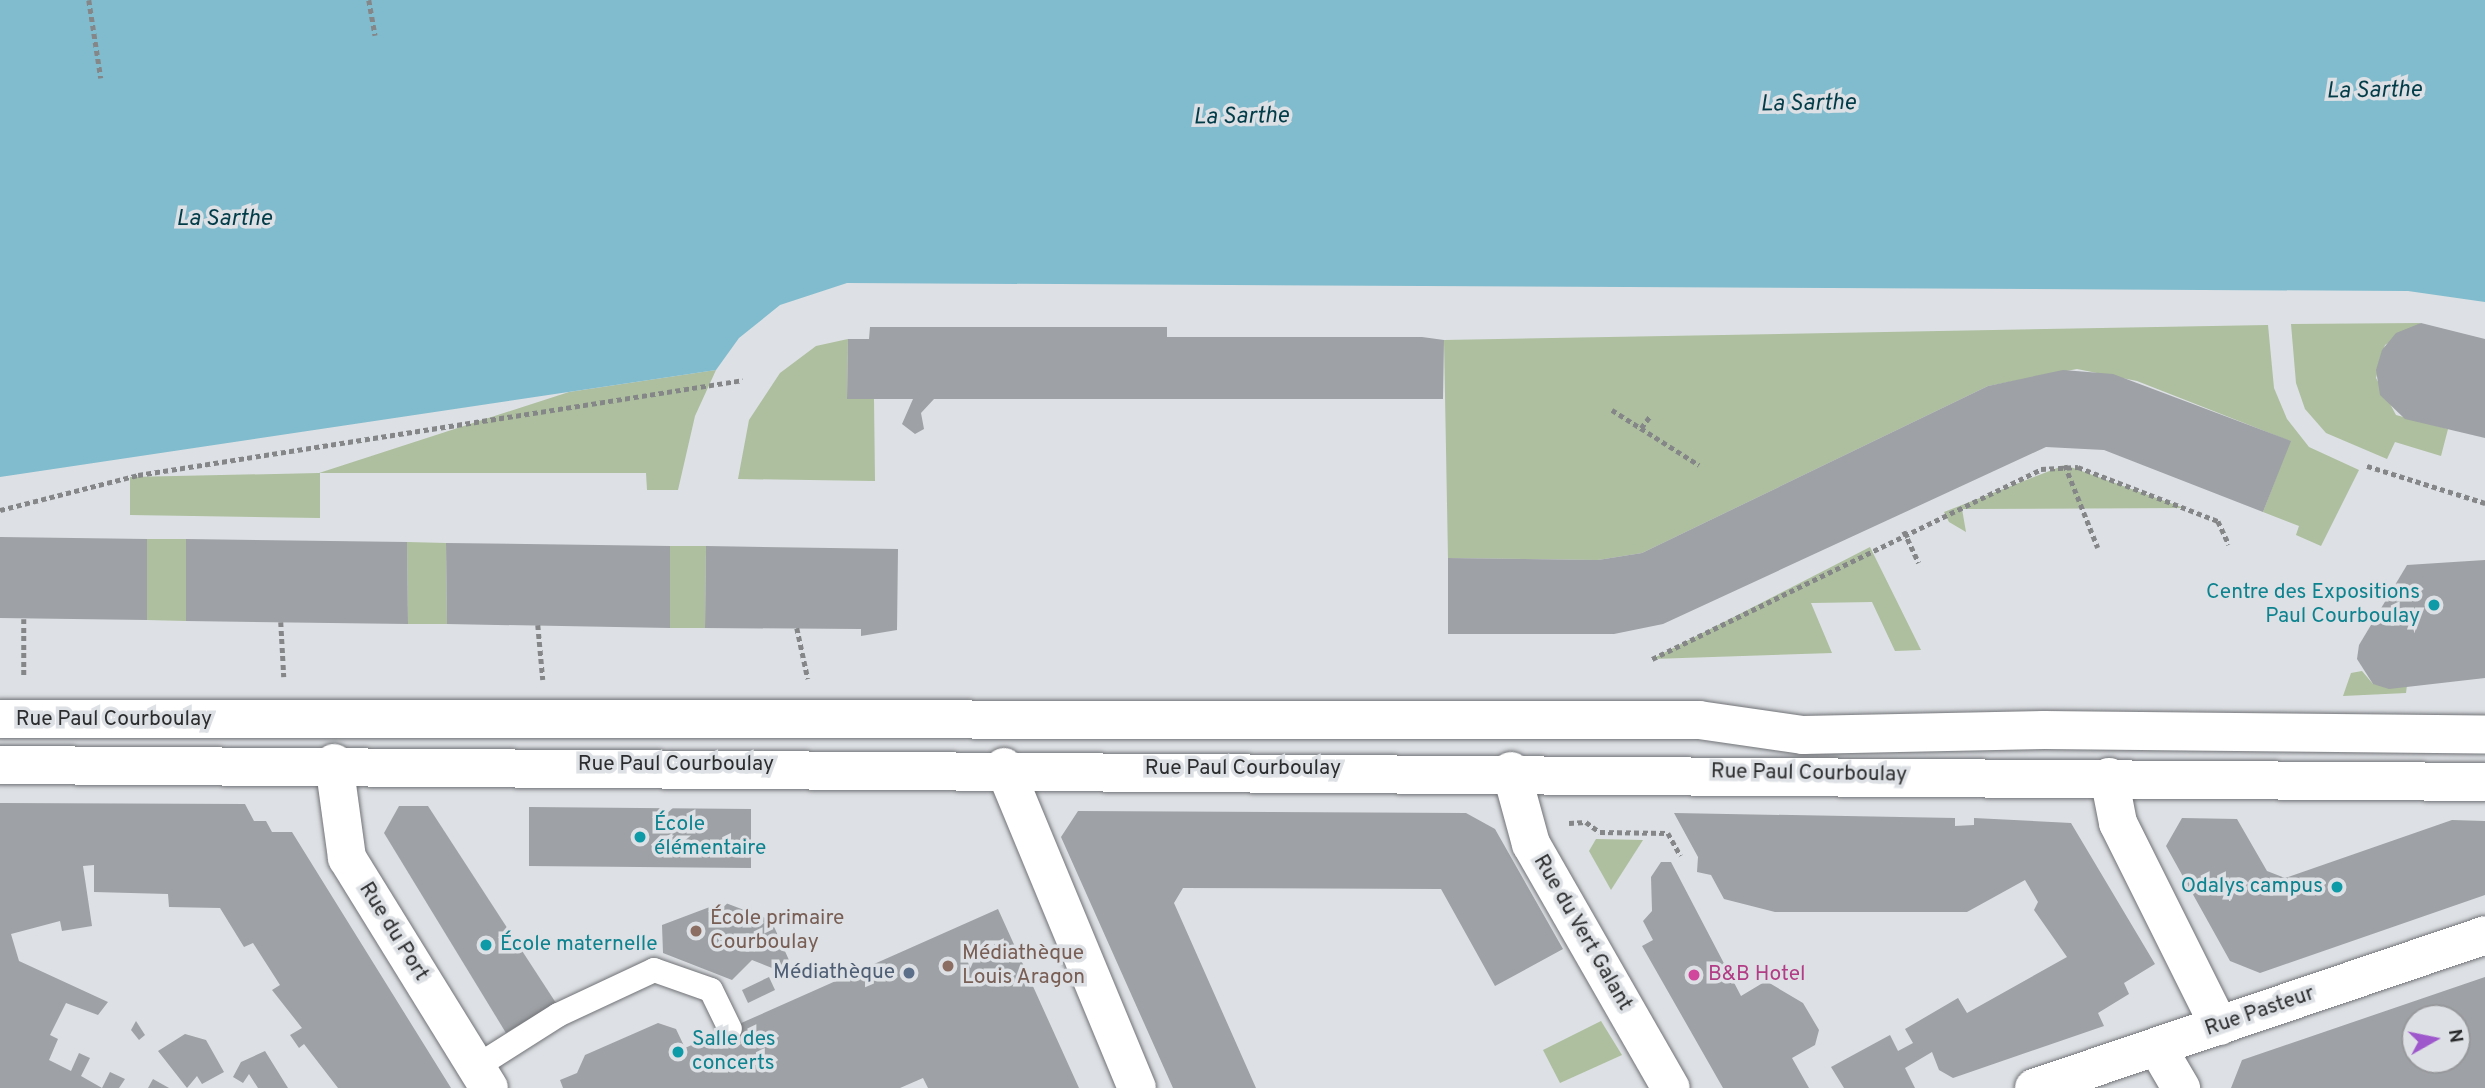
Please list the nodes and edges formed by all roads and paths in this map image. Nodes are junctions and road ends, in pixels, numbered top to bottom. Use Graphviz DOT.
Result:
graph roads {
  1 [pos="89,0"];
  2 [pos="369,0"];
  3 [pos="375,34"];
  4 [pos="101,78"];
  5 [pos="743,380"];
  6 [pos="1612,410"];
  7 [pos="1650,416"];
  8 [pos="1641,428"];
  9 [pos="1699,465"];
  10 [pos="2065,465"];
  11 [pos="2367,466"];
  12 [pos="2485,503"];
  13 [pos="0,510"];
  14 [pos="1904,531"];
  15 [pos="2229,545"];
  16 [pos="2098,548"];
  17 [pos="1919,563"];
  18 [pos="24,619"];
  19 [pos="281,622"];
  20 [pos="538,625"];
  21 [pos="797,628"];
  22 [pos="24,644"];
  23 [pos="1652,659"];
  24 [pos="284,671"];
  25 [pos="542,675"];
  26 [pos="808,680"];
  27 [pos="0,719"];
  28 [pos="1510,720"];
  29 [pos="2485,735"];
  30 [pos="334,763"];
  31 [pos="0,765"];
  32 [pos="1003,767"];
  33 [pos="1511,771"];
  34 [pos="2109,777"];
  35 [pos="2485,782"];
  36 [pos="1668,833"];
  37 [pos="1681,856"];
  38 [pos="2485,935"];
  39 [pos="2219,1026"];
  40 [pos="730,1029"];
  41 [pos="2157,1047"];
  42 [pos="483,1077"];
  43 [pos="1137,1088"];
  44 [pos="1671,1088"];
  45 [pos="2034,1088"];
  46 [pos="2181,1088"];
  1 -- 4 [label="path"];
  2 -- 3 [label="path"];
  5 -- 13 [label="path"];
  6 -- 8 [label="path"];
  7 -- 8 [label="path"];
  8 -- 9 [label="path"];
  10 -- 14 [label="path"];
  10 -- 15 [label="path"];
  10 -- 16 [label="path"];
  11 -- 12 [label="path"];
  14 -- 17 [label="path"];
  14 -- 23 [label="path"];
  18 -- 22 [label="path"];
  19 -- 24 [label="path"];
  20 -- 25 [label="path"];
  21 -- 26 [label="path"];
  27 -- 28 [label="main road, Rue Paul Courboulay"];
  28 -- 29 [label="main road, Rue Paul Courboulay"];
  28 -- 33 [label="main road, Rue du Vert Galant"];
  30 -- 31 [label="main road, Rue Paul Courboulay"];
  30 -- 32 [label="main road, Rue Paul Courboulay"];
  30 -- 42 [label="main road, Rue du Port"];
  32 -- 33 [label="main road, Rue Paul Courboulay"];
  32 -- 43 [label="main road"];
  33 -- 34 [label="main road, Rue Paul Courboulay"];
  33 -- 44 [label="main road, Rue du Vert Galant"];
  34 -- 35 [label="main road, Rue Paul Courboulay"];
  34 -- 39 [label="main road"];
  36 -- 37 [label="path"];
  38 -- 39 [label="main road, Rue Pasteur"];
  39 -- 41 [label="main road, Rue Pasteur"];
  40 -- 42 [label="lane"];
  41 -- 45 [label="main road, Rue Pasteur"];
  41 -- 46 [label="main road"];
}
